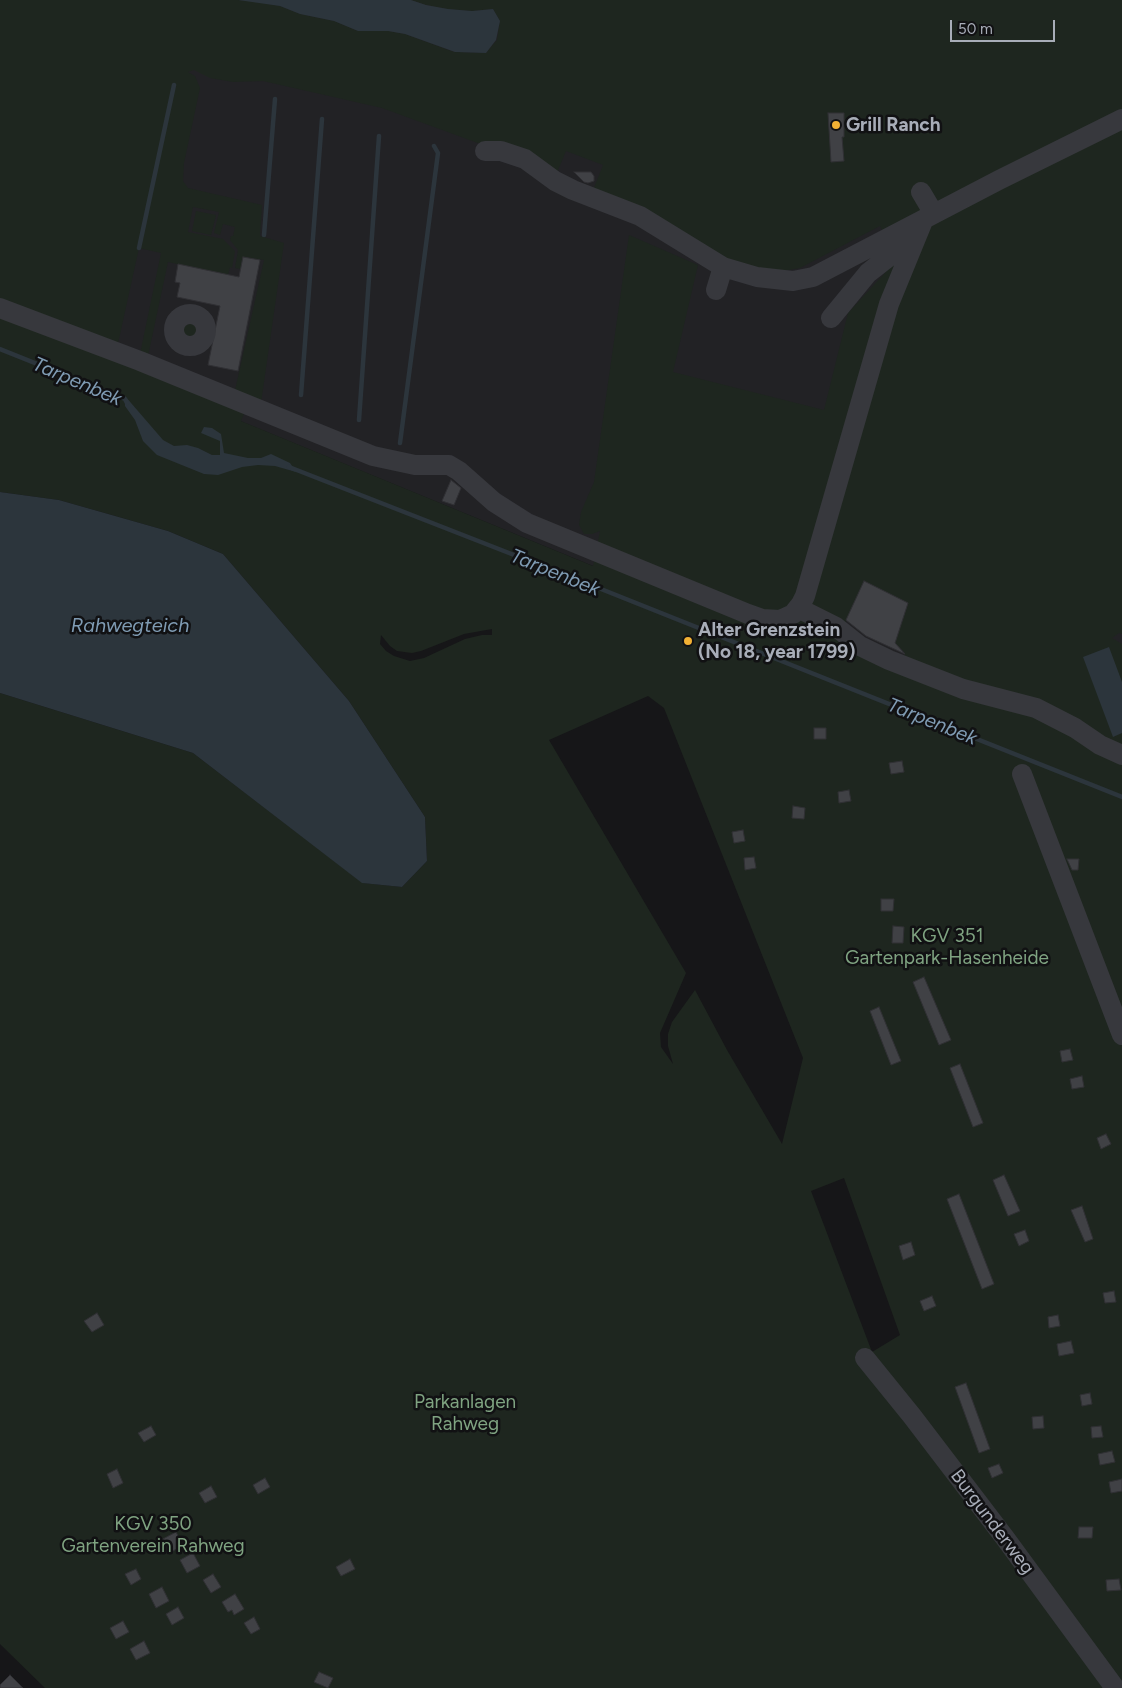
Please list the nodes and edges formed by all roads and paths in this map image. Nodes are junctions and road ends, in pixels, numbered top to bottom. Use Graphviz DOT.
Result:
graph roads {
  1 [pos="1122,119"];
  2 [pos="484,151"];
  3 [pos="921,192"];
  4 [pos="929,218"];
  5 [pos="913,242"];
  6 [pos="722,267"];
  7 [pos="716,290"];
  8 [pos="0,308"];
  9 [pos="831,318"];
  10 [pos="179,342"];
  11 [pos="164,371"];
  12 [pos="798,608"];
  13 [pos="1122,755"];
  14 [pos="1022,774"];
  15 [pos="1122,1035"];
  16 [pos="865,1358"];
  17 [pos="1115,1688"];
  1 -- 4 [label="street"];
  2 -- 6 [label="street"];
  3 -- 4 [label="street"];
  4 -- 5 [label="street"];
  4 -- 6 [label="street"];
  5 -- 9 [label="street"];
  5 -- 12 [label="street"];
  6 -- 7 [label="street"];
  8 -- 11 [label="street"];
  10 -- 11 [label="street"];
  11 -- 12 [label="street"];
  12 -- 13 [label="street"];
  14 -- 15 [label="street"];
  16 -- 17 [label="street, Burgunderweg"];
}
